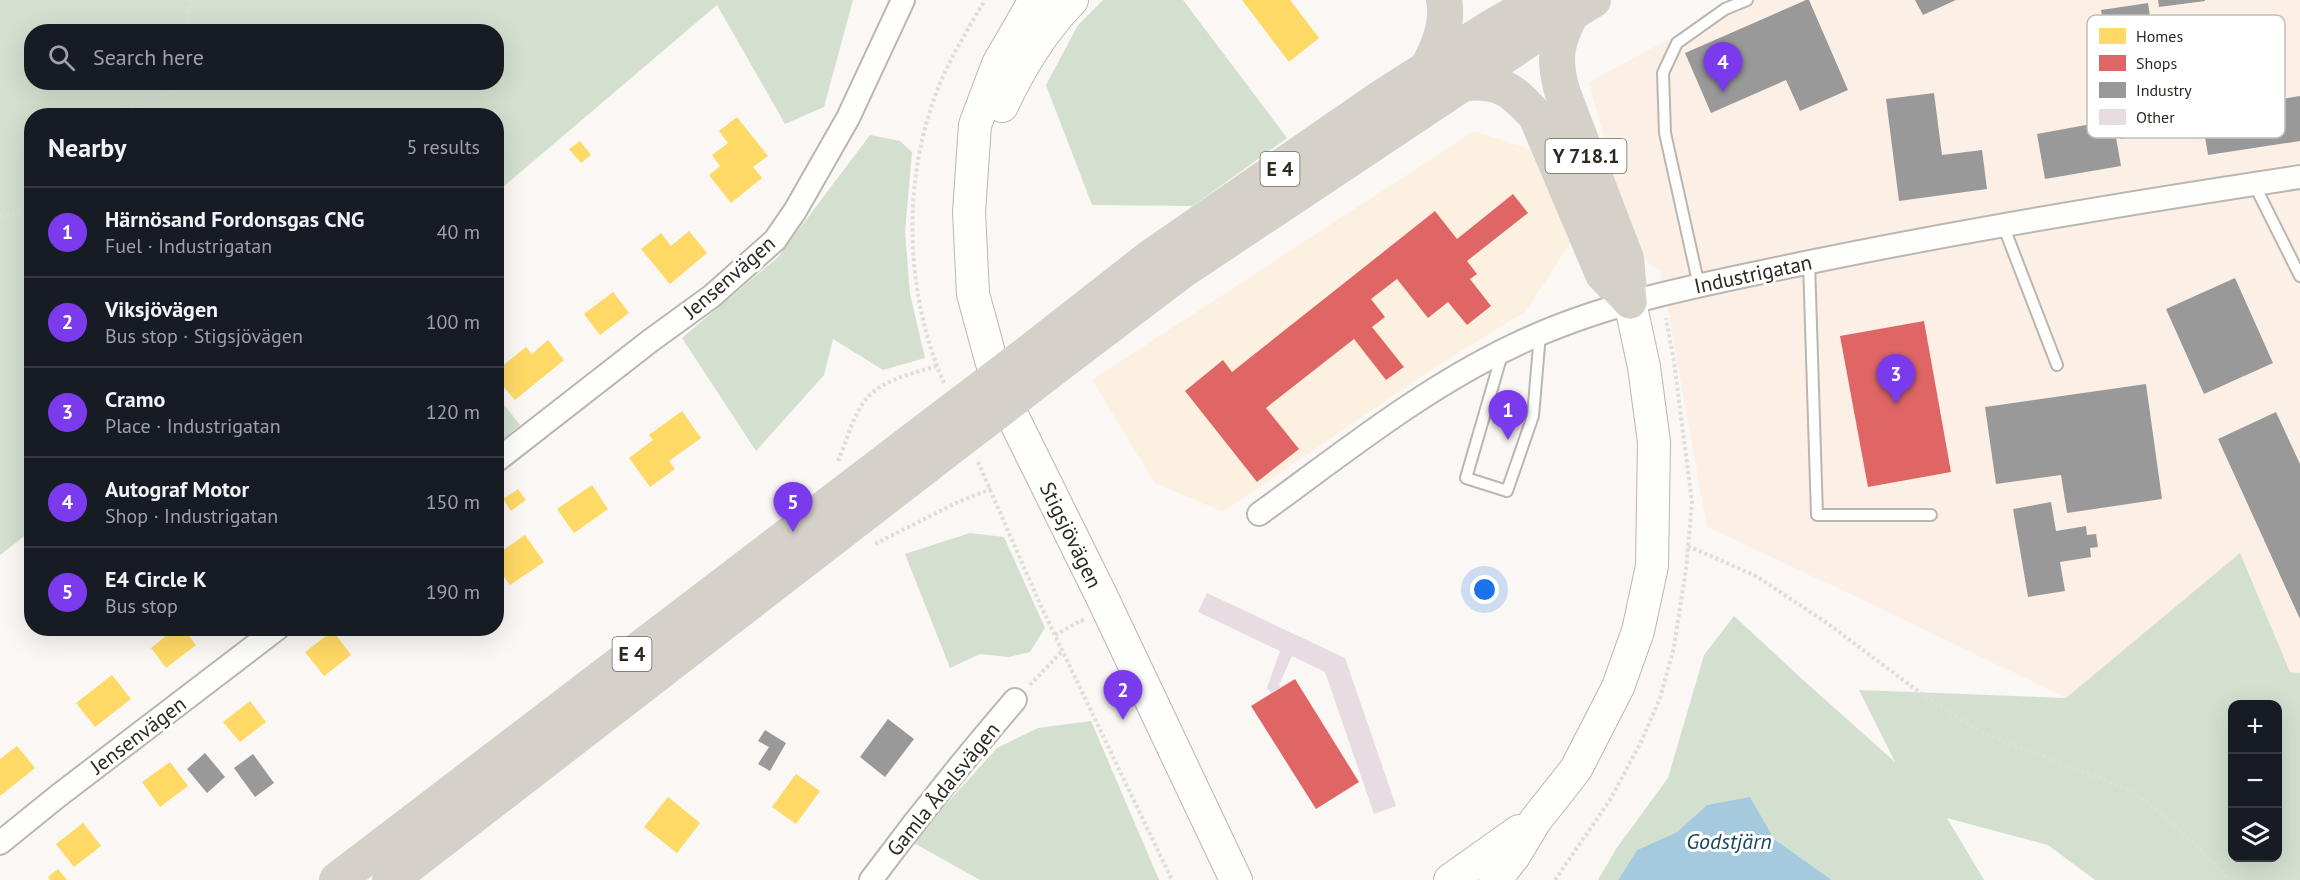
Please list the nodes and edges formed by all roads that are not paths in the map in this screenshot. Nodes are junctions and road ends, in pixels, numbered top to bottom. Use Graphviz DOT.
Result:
graph roads {
  1 [pos="903,0"];
  2 [pos="1035,0"];
  3 [pos="1072,0"];
  4 [pos="1444,0"];
  5 [pos="1539,0"];
  6 [pos="1748,0"];
  7 [pos="1583,6"];
  8 [pos="1427,69"];
  9 [pos="1464,83"];
  10 [pos="971,173"];
  11 [pos="2300,177"];
  12 [pos="2254,184"];
  13 [pos="2003,225"];
  14 [pos="1809,262"];
  15 [pos="2300,276"];
  16 [pos="1699,286"];
  17 [pos="1630,302"];
  18 [pos="1540,334"];
  19 [pos="1503,351"];
  20 [pos="1039,362"];
  21 [pos="2057,365"];
  22 [pos="935,441"];
  23 [pos="504,455"];
  24 [pos="1259,514"];
  25 [pos="1931,515"];
  26 [pos="267,636"];
  27 [pos="1016,700"];
  28 [pos="1535,821"];
  29 [pos="0,843"];
  30 [pos="337,880"];
  31 [pos="390,880"];
  32 [pos="871,880"];
  33 [pos="1236,880"];
  34 [pos="1450,880"];
  35 [pos="1495,880"];
  1 -- 23 [label="street, Jensenvägen"];
  2 -- 10 [label="main road, Stigsjövägen"];
  3 -- 10 [label="main road, Stigsjövägen"];
  4 -- 8 [label="highway"];
  5 -- 8 [label="highway, E 4"];
  6 -- 16 [label="lane"];
  7 -- 9 [label="highway, E 4"];
  7 -- 17 [label="highway, Y 718.1"];
  8 -- 20 [label="highway, E 4"];
  9 -- 17 [label="highway, Y 718.1"];
  9 -- 20 [label="highway, E 4"];
  10 -- 33 [label="main road, Stigsjövägen"];
  11 -- 12 [label="street, Industrigatan"];
  12 -- 13 [label="street, Industrigatan"];
  12 -- 15 [label="lane"];
  13 -- 14 [label="street, Industrigatan"];
  13 -- 21 [label="lane"];
  14 -- 16 [label="street, Industrigatan"];
  14 -- 25 [label="lane"];
  16 -- 17 [label="street, Industrigatan"];
  17 -- 18 [label="street, Industrigatan"];
  17 -- 28 [label="main road, Y 718.1"];
  18 -- 19 [label="street, Industrigatan"];
  18 -- 19 [label="lane"];
  19 -- 24 [label="street, Industrigatan"];
  20 -- 22 [label="highway, E 4, bridge"];
  22 -- 30 [label="highway, E 4"];
  22 -- 31 [label="highway, E 4"];
  26 -- 29 [label="street, Jensenvägen"];
  27 -- 32 [label="street, Gamla Ådalsvägen"];
  28 -- 34 [label="main road, Y 718.1"];
  28 -- 35 [label="main road, Y 718.1"];
}
